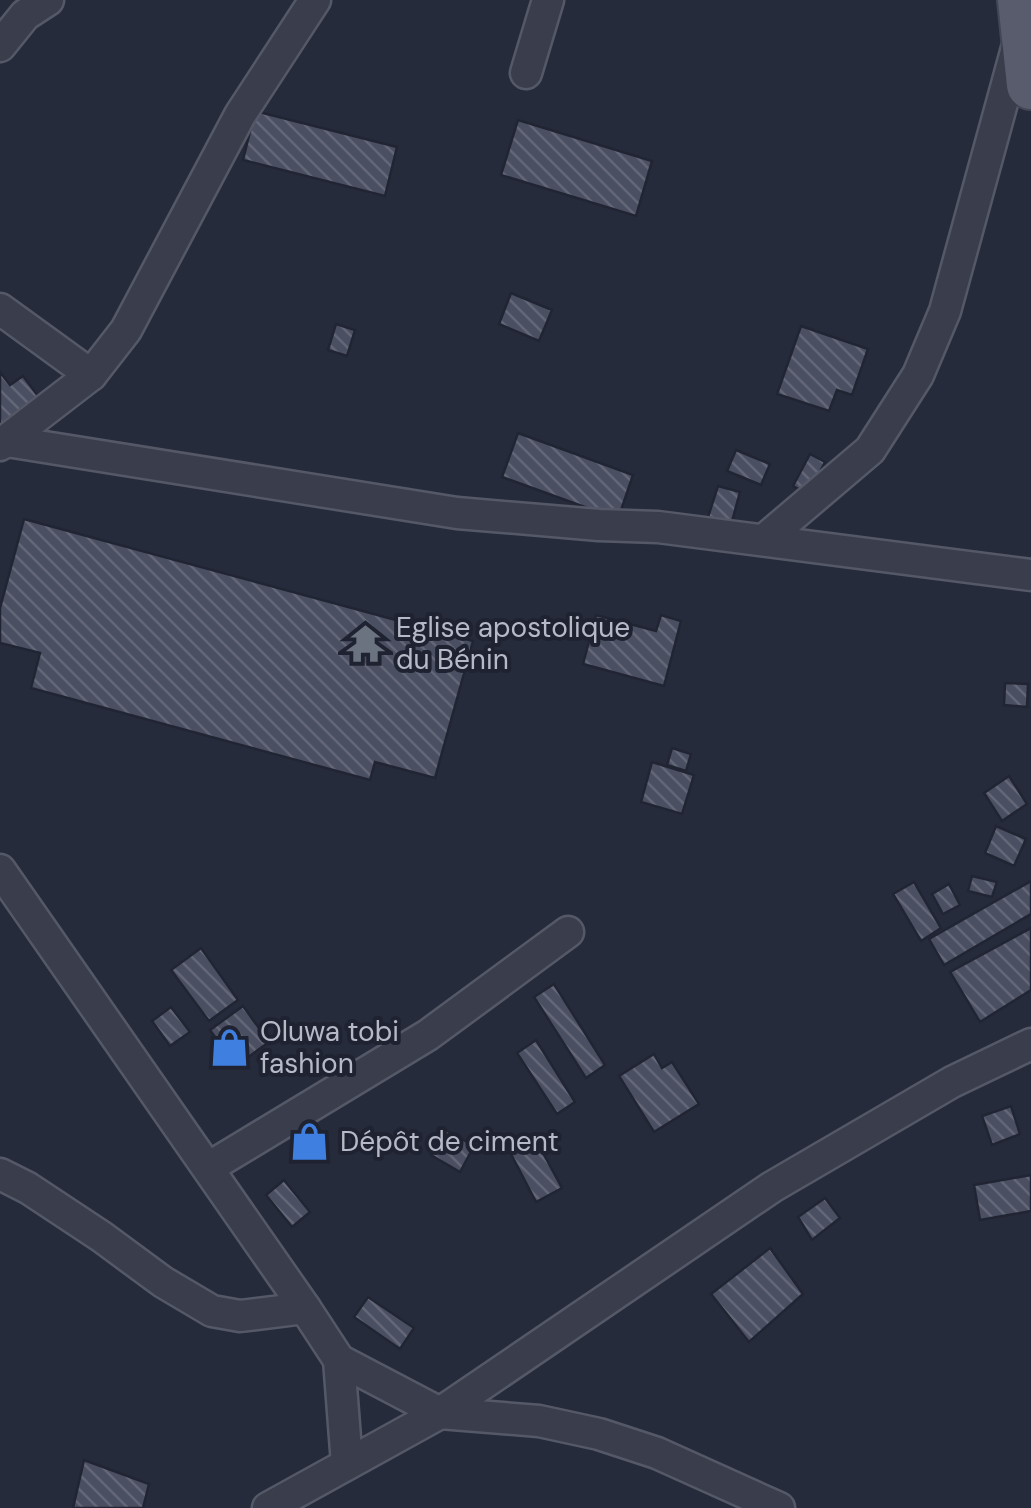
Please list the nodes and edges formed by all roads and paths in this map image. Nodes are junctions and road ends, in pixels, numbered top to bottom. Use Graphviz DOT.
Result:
graph roads {
  1 [pos="48,0"];
  2 [pos="315,0"];
  3 [pos="548,0"];
  4 [pos="1022,0"];
  5 [pos="0,46"];
  6 [pos="526,73"];
  7 [pos="1031,86"];
  8 [pos="0,309"];
  9 [pos="92,375"];
  10 [pos="4,443"];
  11 [pos="764,540"];
  12 [pos="1031,575"];
  13 [pos="0,870"];
  14 [pos="568,932"];
  15 [pos="1031,1044"];
  16 [pos="208,1168"];
  17 [pos="0,1174"];
  18 [pos="306,1308"];
  19 [pos="340,1360"];
  20 [pos="440,1414"];
  21 [pos="346,1464"];
  22 [pos="268,1508"];
  23 [pos="779,1508"];
  1 -- 5 [label="street"];
  2 -- 9 [label="street"];
  3 -- 6 [label="street"];
  4 -- 7 [label="main road"];
  4 -- 11 [label="street"];
  8 -- 9 [label="street"];
  9 -- 10 [label="street"];
  10 -- 11 [label="street"];
  11 -- 12 [label="street"];
  13 -- 16 [label="street"];
  14 -- 16 [label="street"];
  15 -- 20 [label="street"];
  16 -- 18 [label="street"];
  17 -- 18 [label="street"];
  18 -- 19 [label="street"];
  19 -- 20 [label="street"];
  19 -- 21 [label="street"];
  20 -- 21 [label="street"];
  20 -- 23 [label="street"];
  21 -- 22 [label="street"];
}
